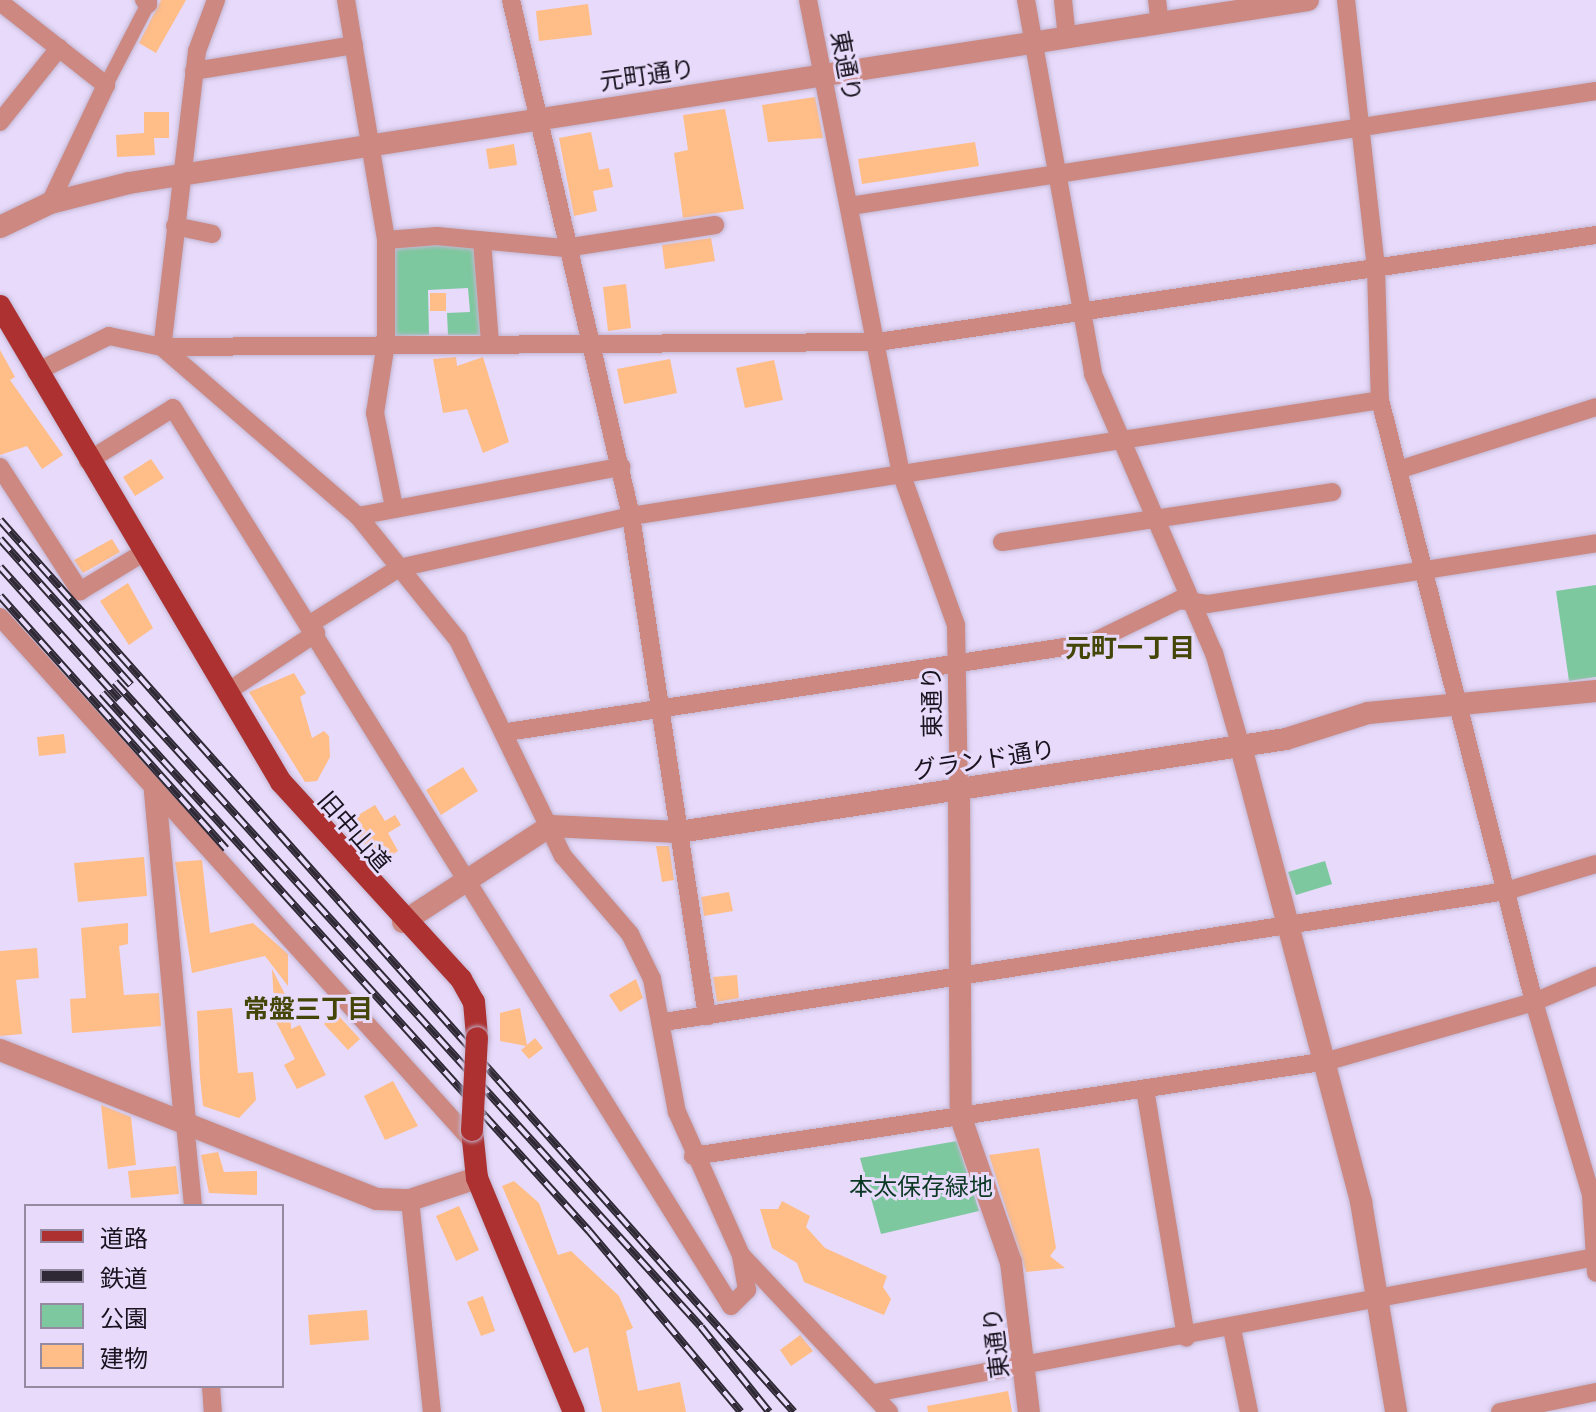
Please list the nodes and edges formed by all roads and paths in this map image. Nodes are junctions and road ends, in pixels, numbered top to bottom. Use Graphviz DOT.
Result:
graph roads {
  1 [pos="216,0"];
  2 [pos="346,0"];
  3 [pos="511,0"];
  4 [pos="808,0"];
  5 [pos="1026,0"];
  6 [pos="1063,0"];
  7 [pos="1157,0"];
  8 [pos="1308,0"];
  9 [pos="1346,0"];
  10 [pos="148,1"];
  11 [pos="0,2"];
  12 [pos="1160,23"];
  13 [pos="1067,37"];
  14 [pos="1033,43"];
  15 [pos="354,45"];
  16 [pos="59,48"];
  17 [pos="194,71"];
  18 [pos="821,74"];
  19 [pos="106,85"];
  20 [pos="1596,91"];
  21 [pos="536,117"];
  22 [pos="0,122"];
  23 [pos="1360,128"];
  24 [pos="375,144"];
  25 [pos="1058,174"];
  26 [pos="180,175"];
  27 [pos="50,203"];
  28 [pos="850,206"];
  29 [pos="715,225"];
  30 [pos="175,226"];
  31 [pos="0,227"];
  32 [pos="212,234"];
  33 [pos="1596,235"];
  34 [pos="386,240"];
  35 [pos="482,241"];
  36 [pos="565,248"];
  37 [pos="1376,269"];
  38 [pos="0,306"];
  39 [pos="1081,313"];
  40 [pos="878,342"];
  41 [pos="386,343"];
  42 [pos="490,343"];
  43 [pos="588,343"];
  44 [pos="162,347"];
  45 [pos="36,372"];
  46 [pos="1380,400"];
  47 [pos="1596,407"];
  48 [pos="1118,440"];
  49 [pos="88,461"];
  50 [pos="0,467"];
  51 [pos="621,467"];
  52 [pos="1401,469"];
  53 [pos="901,473"];
  54 [pos="1332,492"];
  55 [pos="394,507"];
  56 [pos="358,516"];
  57 [pos="631,516"];
  58 [pos="1154,522"];
  59 [pos="1002,542"];
  60 [pos="1596,543"];
  61 [pos="143,553"];
  62 [pos="399,568"];
  63 [pos="1427,570"];
  64 [pos="1190,602"];
  65 [pos="0,617"];
  66 [pos="313,629"];
  67 [pos="957,661"];
  68 [pos="1596,691"];
  69 [pos="227,692"];
  70 [pos="1462,705"];
  71 [pos="661,708"];
  72 [pos="507,732"];
  73 [pos="1241,747"];
  74 [pos="959,789"];
  75 [pos="155,792"];
  76 [pos="550,826"];
  77 [pos="679,832"];
  78 [pos="1596,864"];
  79 [pos="467,876"];
  80 [pos="1506,891"];
  81 [pos="403,922"];
  82 [pos="1288,923"];
  83 [pos="959,975"];
  84 [pos="1596,976"];
  85 [pos="1534,1002"];
  86 [pos="707,1016"];
  87 [pos="664,1022"];
  88 [pos="0,1050"];
  89 [pos="1328,1061"];
  90 [pos="1145,1089"];
  91 [pos="961,1118"];
  92 [pos="185,1124"];
  93 [pos="472,1135"];
  94 [pos="693,1156"];
  95 [pos="477,1178"];
  96 [pos="410,1200"];
  97 [pos="193,1204"];
  98 [pos="741,1255"];
  99 [pos="1596,1257"];
  100 [pos="1596,1273"];
  101 [pos="1378,1302"];
  102 [pos="1232,1329"];
  103 [pos="1186,1338"];
  104 [pos="1024,1366"];
  105 [pos="211,1388"];
  106 [pos="1596,1392"];
  107 [pos="874,1393"];
  108 [pos="213,1412"];
  109 [pos="432,1412"];
  110 [pos="574,1412"];
  111 [pos="889,1412"];
  112 [pos="1029,1412"];
  113 [pos="1249,1412"];
  114 [pos="1396,1412"];
  115 [pos="1500,1412"];
  1 -- 17 [label="street"];
  2 -- 15 [label="street"];
  3 -- 21 [label="street"];
  4 -- 18 [label="street, 東通り"];
  5 -- 14 [label="street"];
  6 -- 13 [label="street"];
  7 -- 12 [label="street"];
  8 -- 12 [label="street, 元町通り"];
  9 -- 23 [label="street"];
  10 -- 19 [label="street"];
  11 -- 16 [label="street"];
  12 -- 13 [label="street, 元町通り"];
  13 -- 14 [label="street, 元町通り"];
  14 -- 18 [label="street, 元町通り"];
  14 -- 25 [label="street"];
  15 -- 17 [label="street"];
  15 -- 24 [label="street"];
  16 -- 19 [label="street"];
  16 -- 22 [label="street"];
  17 -- 26 [label="street"];
  18 -- 21 [label="street, 元町通り"];
  18 -- 28 [label="street, 東通り"];
  19 -- 27 [label="street"];
  20 -- 23 [label="street"];
  21 -- 24 [label="street, 元町通り"];
  21 -- 36 [label="street"];
  23 -- 25 [label="street"];
  23 -- 37 [label="street"];
  24 -- 26 [label="street, 元町通り"];
  24 -- 34 [label="street"];
  25 -- 28 [label="street"];
  25 -- 39 [label="street"];
  26 -- 27 [label="street, 元町通り"];
  26 -- 30 [label="street"];
  27 -- 31 [label="street, 元町通り"];
  28 -- 40 [label="street, 東通り"];
  29 -- 36 [label="street"];
  30 -- 32 [label="street"];
  30 -- 44 [label="street"];
  33 -- 37 [label="street"];
  34 -- 35 [label="street"];
  34 -- 41 [label="street"];
  35 -- 36 [label="street"];
  35 -- 42 [label="street"];
  36 -- 43 [label="street"];
  37 -- 39 [label="street"];
  37 -- 46 [label="street"];
  38 -- 45 [label="main road, 旧中山道"];
  39 -- 40 [label="street"];
  39 -- 48 [label="street"];
  40 -- 43 [label="street"];
  40 -- 53 [label="street, 東通り"];
  41 -- 42 [label="street"];
  41 -- 44 [label="street"];
  41 -- 55 [label="street"];
  42 -- 43 [label="street"];
  43 -- 51 [label="street"];
  44 -- 45 [label="street"];
  44 -- 56 [label="street"];
  45 -- 49 [label="main road, 旧中山道"];
  46 -- 48 [label="street"];
  46 -- 52 [label="street"];
  47 -- 52 [label="street"];
  48 -- 53 [label="street"];
  48 -- 58 [label="street"];
  49 -- 61 [label="main road, 旧中山道"];
  49 -- 66 [label="street"];
  50 -- 61 [label="street"];
  51 -- 55 [label="street"];
  51 -- 57 [label="street"];
  52 -- 63 [label="street"];
  53 -- 57 [label="street"];
  53 -- 67 [label="street, 東通り"];
  54 -- 58 [label="street"];
  55 -- 56 [label="street"];
  56 -- 62 [label="street"];
  57 -- 62 [label="street"];
  57 -- 71 [label="street"];
  58 -- 59 [label="street"];
  58 -- 64 [label="street"];
  60 -- 63 [label="street"];
  61 -- 69 [label="main road, 旧中山道"];
  62 -- 66 [label="street"];
  62 -- 72 [label="street"];
  63 -- 64 [label="street"];
  63 -- 70 [label="street"];
  64 -- 67 [label="street"];
  64 -- 73 [label="street"];
  65 -- 75 [label="street"];
  66 -- 69 [label="street"];
  66 -- 79 [label="street"];
  67 -- 71 [label="street"];
  67 -- 74 [label="street, 東通り"];
  68 -- 70 [label="street, グランド通り"];
  69 -- 81 [label="main road, 旧中山道"];
  70 -- 73 [label="street, グランド通り"];
  70 -- 80 [label="street"];
  71 -- 72 [label="street"];
  71 -- 77 [label="street"];
  72 -- 76 [label="street"];
  73 -- 74 [label="street, グランド通り"];
  73 -- 82 [label="street"];
  74 -- 77 [label="street, グランド通り"];
  74 -- 83 [label="street, 東通り"];
  75 -- 92 [label="street"];
  75 -- 93 [label="street"];
  76 -- 77 [label="street, グランド通り"];
  76 -- 79 [label="street"];
  76 -- 87 [label="street"];
  77 -- 86 [label="street"];
  78 -- 80 [label="street"];
  79 -- 81 [label="street"];
  79 -- 98 [label="street"];
  80 -- 82 [label="street"];
  80 -- 85 [label="street"];
  81 -- 93 [label="main road, 旧中山道, bridge"];
  82 -- 83 [label="street"];
  82 -- 89 [label="street"];
  83 -- 86 [label="street"];
  83 -- 91 [label="street, 東通り"];
  84 -- 85 [label="street"];
  85 -- 89 [label="street"];
  85 -- 99 [label="street"];
  86 -- 87 [label="street"];
  87 -- 94 [label="street"];
  88 -- 92 [label="street"];
  89 -- 90 [label="street"];
  89 -- 101 [label="street"];
  90 -- 91 [label="street"];
  90 -- 103 [label="street"];
  91 -- 94 [label="street"];
  91 -- 104 [label="street, 東通り"];
  92 -- 96 [label="street"];
  92 -- 97 [label="street"];
  93 -- 95 [label="main road, 旧中山道"];
  94 -- 98 [label="street"];
  95 -- 96 [label="street"];
  95 -- 110 [label="main road, 旧中山道"];
  96 -- 109 [label="street"];
  98 -- 107 [label="street"];
  99 -- 100 [label="street"];
  99 -- 101 [label="street"];
  101 -- 102 [label="street"];
  101 -- 114 [label="street"];
  102 -- 103 [label="street"];
  102 -- 113 [label="street"];
  103 -- 104 [label="street"];
  104 -- 107 [label="street"];
  104 -- 112 [label="street, 東通り"];
  105 -- 108 [label="street"];
  106 -- 115 [label="street"];
  107 -- 111 [label="street"];
}
